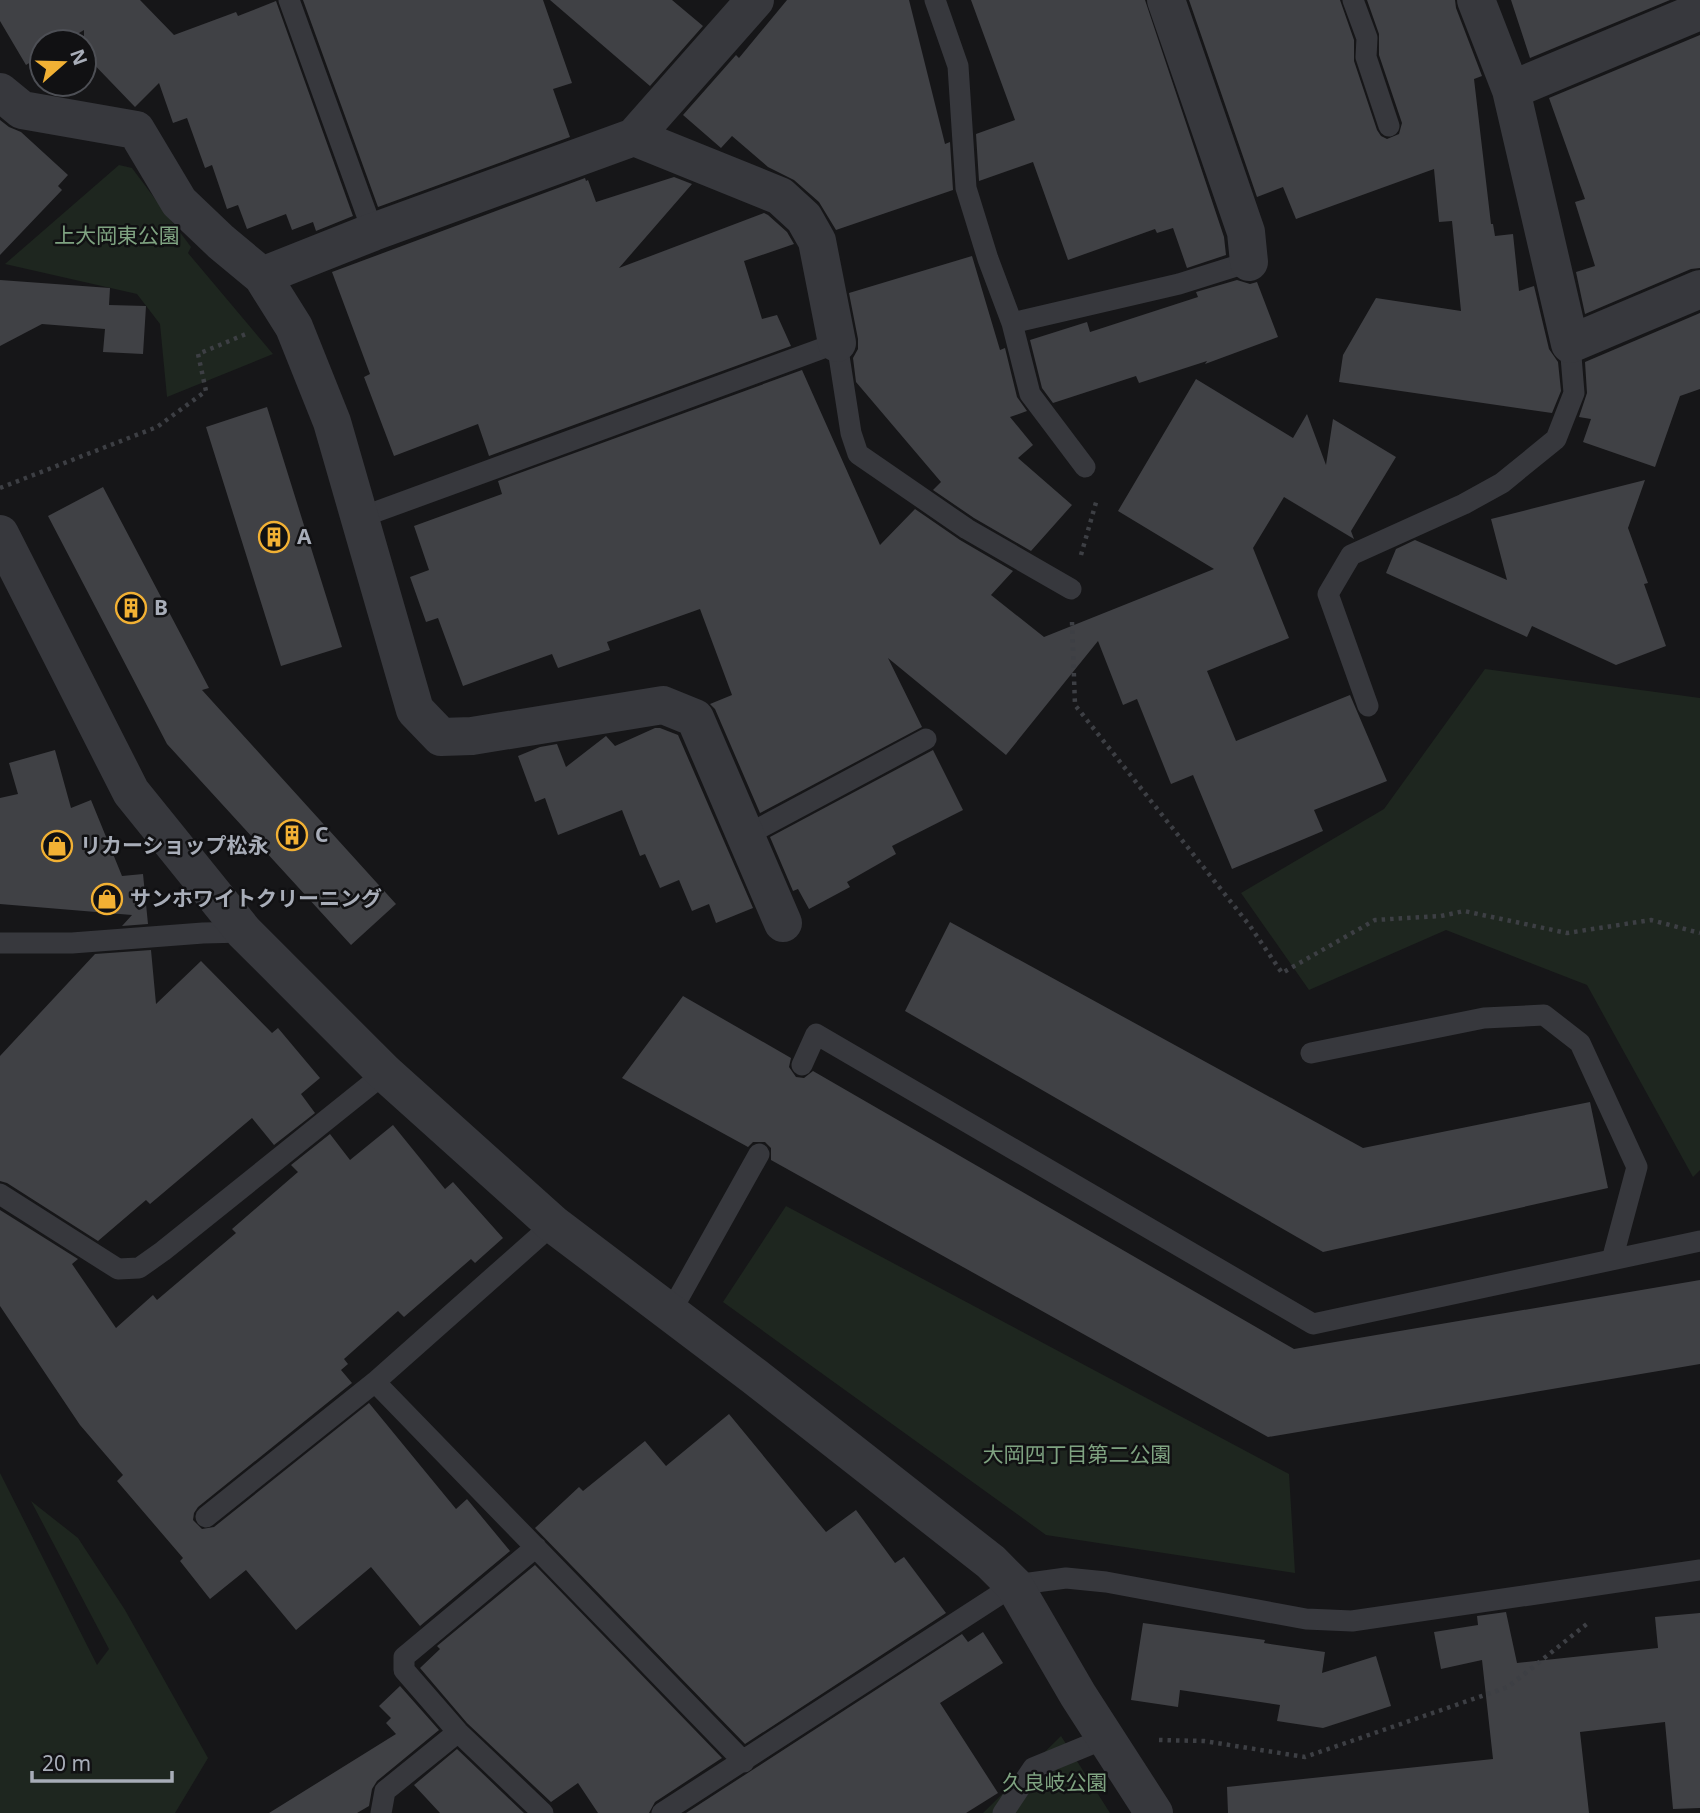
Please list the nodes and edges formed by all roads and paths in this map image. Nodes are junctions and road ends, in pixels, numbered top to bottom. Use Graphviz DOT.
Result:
graph roads {
  1 [pos="289,0"];
  2 [pos="755,0"];
  3 [pos="935,0"];
  4 [pos="1166,0"];
  5 [pos="1353,0"];
  6 [pos="1476,0"];
  7 [pos="1700,11"];
  8 [pos="1511,90"];
  9 [pos="0,92"];
  10 [pos="1390,126"];
  11 [pos="634,137"];
  12 [pos="373,232"];
  13 [pos="1249,262"];
  14 [pos="262,276"];
  15 [pos="1700,289"];
  16 [pos="1012,323"];
  17 [pos="242,325"];
  18 [pos="837,343"];
  19 [pos="1570,344"];
  20 [pos="1085,467"];
  21 [pos="0,488"];
  22 [pos="359,518"];
  23 [pos="0,534"];
  24 [pos="1071,589"];
  25 [pos="1368,706"];
  26 [pos="926,739"];
  27 [pos="745,836"];
  28 [pos="783,923"];
  29 [pos="244,932"];
  30 [pos="1700,933"];
  31 [pos="0,943"];
  32 [pos="1311,1053"];
  33 [pos="802,1065"];
  34 [pos="386,1073"];
  35 [pos="759,1154"];
  36 [pos="0,1194"];
  37 [pos="554,1224"];
  38 [pos="1700,1241"];
  39 [pos="1612,1260"];
  40 [pos="670,1313"];
  41 [pos="375,1382"];
  42 [pos="206,1517"];
  43 [pos="536,1547"];
  44 [pos="1700,1570"];
  45 [pos="1014,1585"];
  46 [pos="1593,1619"];
  47 [pos="458,1732"];
  48 [pos="1106,1738"];
  49 [pos="744,1762"];
  50 [pos="381,1813"];
  51 [pos="543,1813"];
  52 [pos="662,1813"];
  53 [pos="1003,1813"];
  54 [pos="1154,1813"];
  1 -- 12 [label="lane"];
  2 -- 11 [label="street"];
  3 -- 16 [label="lane"];
  4 -- 13 [label="street"];
  5 -- 10 [label="lane"];
  6 -- 8 [label="street"];
  7 -- 8 [label="street"];
  8 -- 19 [label="street"];
  9 -- 14 [label="street"];
  11 -- 12 [label="street"];
  11 -- 18 [label="street"];
  12 -- 14 [label="street"];
  13 -- 16 [label="lane"];
  14 -- 22 [label="street"];
  15 -- 19 [label="street"];
  16 -- 20 [label="lane"];
  17 -- 21 [label="path"];
  18 -- 22 [label="lane"];
  18 -- 24 [label="lane"];
  19 -- 25 [label="lane"];
  20 -- 24 [label="path"];
  22 -- 27 [label="street"];
  23 -- 29 [label="street"];
  24 -- 30 [label="path"];
  26 -- 27 [label="lane"];
  27 -- 28 [label="street"];
  29 -- 31 [label="lane"];
  29 -- 34 [label="street"];
  32 -- 39 [label="lane"];
  33 -- 39 [label="lane"];
  34 -- 36 [label="lane"];
  34 -- 37 [label="street"];
  35 -- 40 [label="lane"];
  37 -- 40 [label="street"];
  37 -- 41 [label="lane"];
  38 -- 39 [label="lane"];
  40 -- 45 [label="street"];
  41 -- 42 [label="lane"];
  41 -- 43 [label="lane"];
  43 -- 47 [label="lane"];
  43 -- 49 [label="lane"];
  44 -- 45 [label="lane"];
  45 -- 48 [label="street"];
  45 -- 49 [label="lane"];
  46 -- 48 [label="path"];
  47 -- 50 [label="lane"];
  47 -- 51 [label="lane"];
  48 -- 53 [label="lane"];
  48 -- 54 [label="street"];
  49 -- 52 [label="lane"];
}
